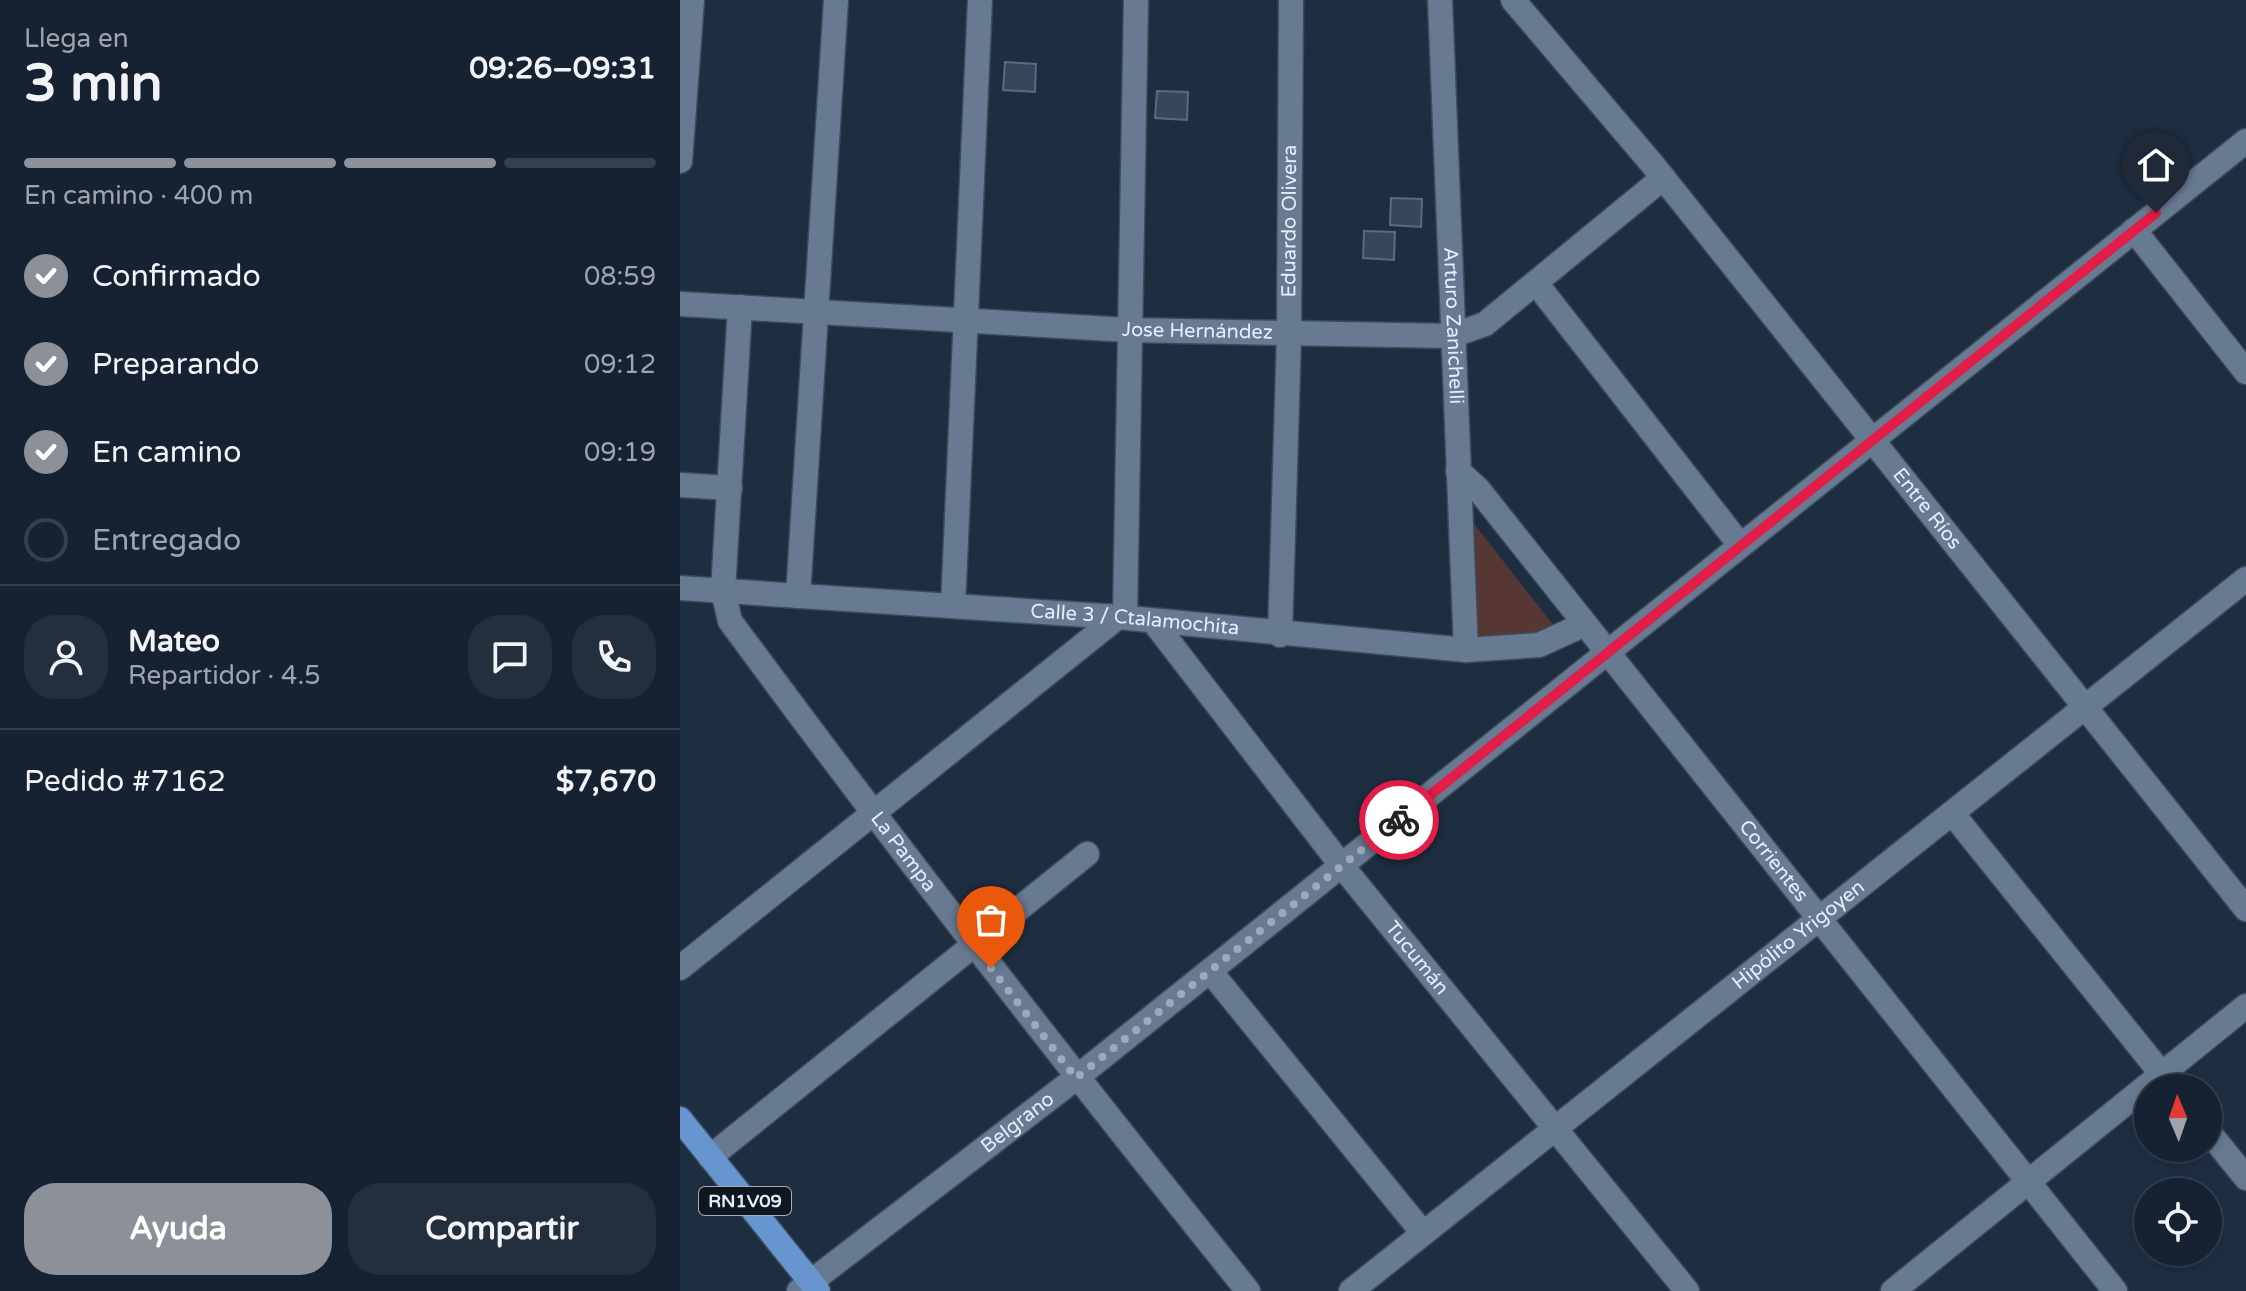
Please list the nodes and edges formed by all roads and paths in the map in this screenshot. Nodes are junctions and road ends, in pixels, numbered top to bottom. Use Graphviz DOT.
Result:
graph roads {
  1 [pos="692,0"];
  2 [pos="836,0"];
  3 [pos="980,0"];
  4 [pos="1136,0"];
  5 [pos="1291,0"];
  6 [pos="1440,0"];
  7 [pos="1513,0"];
  8 [pos="2246,141"];
  9 [pos="680,161"];
  10 [pos="1663,178"];
  11 [pos="2134,230"];
  12 [pos="1536,283"];
  13 [pos="680,304"];
  14 [pos="740,307"];
  15 [pos="819,312"];
  16 [pos="968,321"];
  17 [pos="1129,330"];
  18 [pos="1289,335"];
  19 [pos="1451,336"];
  20 [pos="2246,372"];
  21 [pos="1872,439"];
  22 [pos="1458,471"];
  23 [pos="680,485"];
  24 [pos="730,488"];
  25 [pos="1740,545"];
  26 [pos="2246,579"];
  27 [pos="680,588"];
  28 [pos="723,591"];
  29 [pos="798,596"];
  30 [pos="953,606"];
  31 [pos="1121,617"];
  32 [pos="1153,621"];
  33 [pos="1585,624"];
  34 [pos="1280,635"];
  35 [pos="1466,650"];
  36 [pos="1606,652"];
  37 [pos="2085,708"];
  38 [pos="1952,813"];
  39 [pos="873,815"];
  40 [pos="1087,854"];
  41 [pos="1342,866"];
  42 [pos="2246,909"];
  43 [pos="1819,918"];
  44 [pos="974,946"];
  45 [pos="680,968"];
  46 [pos="1210,971"];
  47 [pos="2246,1006"];
  48 [pos="2162,1074"];
  49 [pos="2175,1074"];
  50 [pos="1076,1078"];
  51 [pos="2134,1106"];
  52 [pos="680,1119"];
  53 [pos="1554,1127"];
  54 [pos="2222,1148"];
  55 [pos="710,1157"];
  56 [pos="2246,1178"];
  57 [pos="2028,1182"];
  58 [pos="1423,1233"];
  59 [pos="809,1288"];
  60 [pos="1896,1290"];
  61 [pos="1248,1291"];
  62 [pos="1351,1291"];
  63 [pos="1687,1291"];
  64 [pos="2115,1291"];
  1 -- 9 [label="street"];
  2 -- 15 [label="street"];
  3 -- 16 [label="street"];
  4 -- 17 [label="street"];
  5 -- 18 [label="street, Eduardo Olivera"];
  6 -- 19 [label="street, Arturo Zanichelli"];
  7 -- 10 [label="street, Entre Ríos"];
  8 -- 11 [label="street, Belgrano"];
  10 -- 12 [label="street, Jose Hernández"];
  10 -- 21 [label="street, Entre Ríos"];
  11 -- 20 [label="street"];
  11 -- 21 [label="street, Belgrano"];
  12 -- 19 [label="street, Jose Hernández"];
  12 -- 25 [label="street"];
  13 -- 14 [label="street, Jose Hernández"];
  14 -- 15 [label="street, Jose Hernández"];
  14 -- 24 [label="street"];
  15 -- 16 [label="street, Jose Hernández"];
  15 -- 29 [label="street"];
  16 -- 17 [label="street, Jose Hernández"];
  16 -- 30 [label="street"];
  17 -- 18 [label="street, Jose Hernández"];
  17 -- 31 [label="street"];
  18 -- 19 [label="street, Jose Hernández"];
  18 -- 34 [label="street, Eduardo Olivera"];
  19 -- 22 [label="street, Arturo Zanichelli"];
  21 -- 25 [label="street, Belgrano"];
  21 -- 37 [label="street, Entre Ríos"];
  22 -- 33 [label="street, Corrientes"];
  22 -- 35 [label="street, Arturo Zanichelli"];
  23 -- 24 [label="street"];
  24 -- 28 [label="street"];
  25 -- 36 [label="street, Belgrano"];
  26 -- 37 [label="street, Hipólito Yrigoyen"];
  27 -- 28 [label="street, Calle 3 / Ctalamochita"];
  28 -- 29 [label="street, Calle 3 / Ctalamochita"];
  28 -- 39 [label="street, La Pampa"];
  29 -- 30 [label="street, Calle 3 / Ctalamochita"];
  30 -- 31 [label="street, Calle 3 / Ctalamochita"];
  31 -- 32 [label="street, Calle 3 / Ctalamochita"];
  31 -- 39 [label="street"];
  32 -- 34 [label="street, Calle 3 / Ctalamochita"];
  32 -- 41 [label="street, Tucumán"];
  33 -- 35 [label="street, Calle 3 / Ctalamochita"];
  33 -- 36 [label="street, Corrientes"];
  34 -- 35 [label="street, Calle 3 / Ctalamochita"];
  36 -- 41 [label="street, Belgrano"];
  36 -- 43 [label="street, Corrientes"];
  37 -- 38 [label="street, Hipólito Yrigoyen"];
  37 -- 42 [label="street, Entre Ríos"];
  38 -- 43 [label="street, Hipólito Yrigoyen"];
  38 -- 48 [label="street"];
  39 -- 44 [label="street, La Pampa"];
  39 -- 45 [label="street"];
  40 -- 44 [label="street"];
  41 -- 46 [label="street, Belgrano"];
  41 -- 53 [label="street, Tucumán"];
  43 -- 53 [label="street, Hipólito Yrigoyen"];
  43 -- 57 [label="street, Corrientes"];
  44 -- 50 [label="street, La Pampa"];
  44 -- 55 [label="street"];
  46 -- 50 [label="street, Belgrano"];
  46 -- 58 [label="street"];
  47 -- 49 [label="street"];
  50 -- 59 [label="street, Belgrano"];
  50 -- 61 [label="street, La Pampa"];
  51 -- 57 [label="street"];
  52 -- 55 [label="main road, RN1V09"];
  53 -- 58 [label="street, Hipólito Yrigoyen"];
  53 -- 63 [label="street, Tucumán"];
  54 -- 56 [label="street"];
  55 -- 59 [label="main road, RN1V09"];
  57 -- 60 [label="street"];
  57 -- 64 [label="street, Corrientes"];
  58 -- 62 [label="street, Hipólito Yrigoyen"];
}
